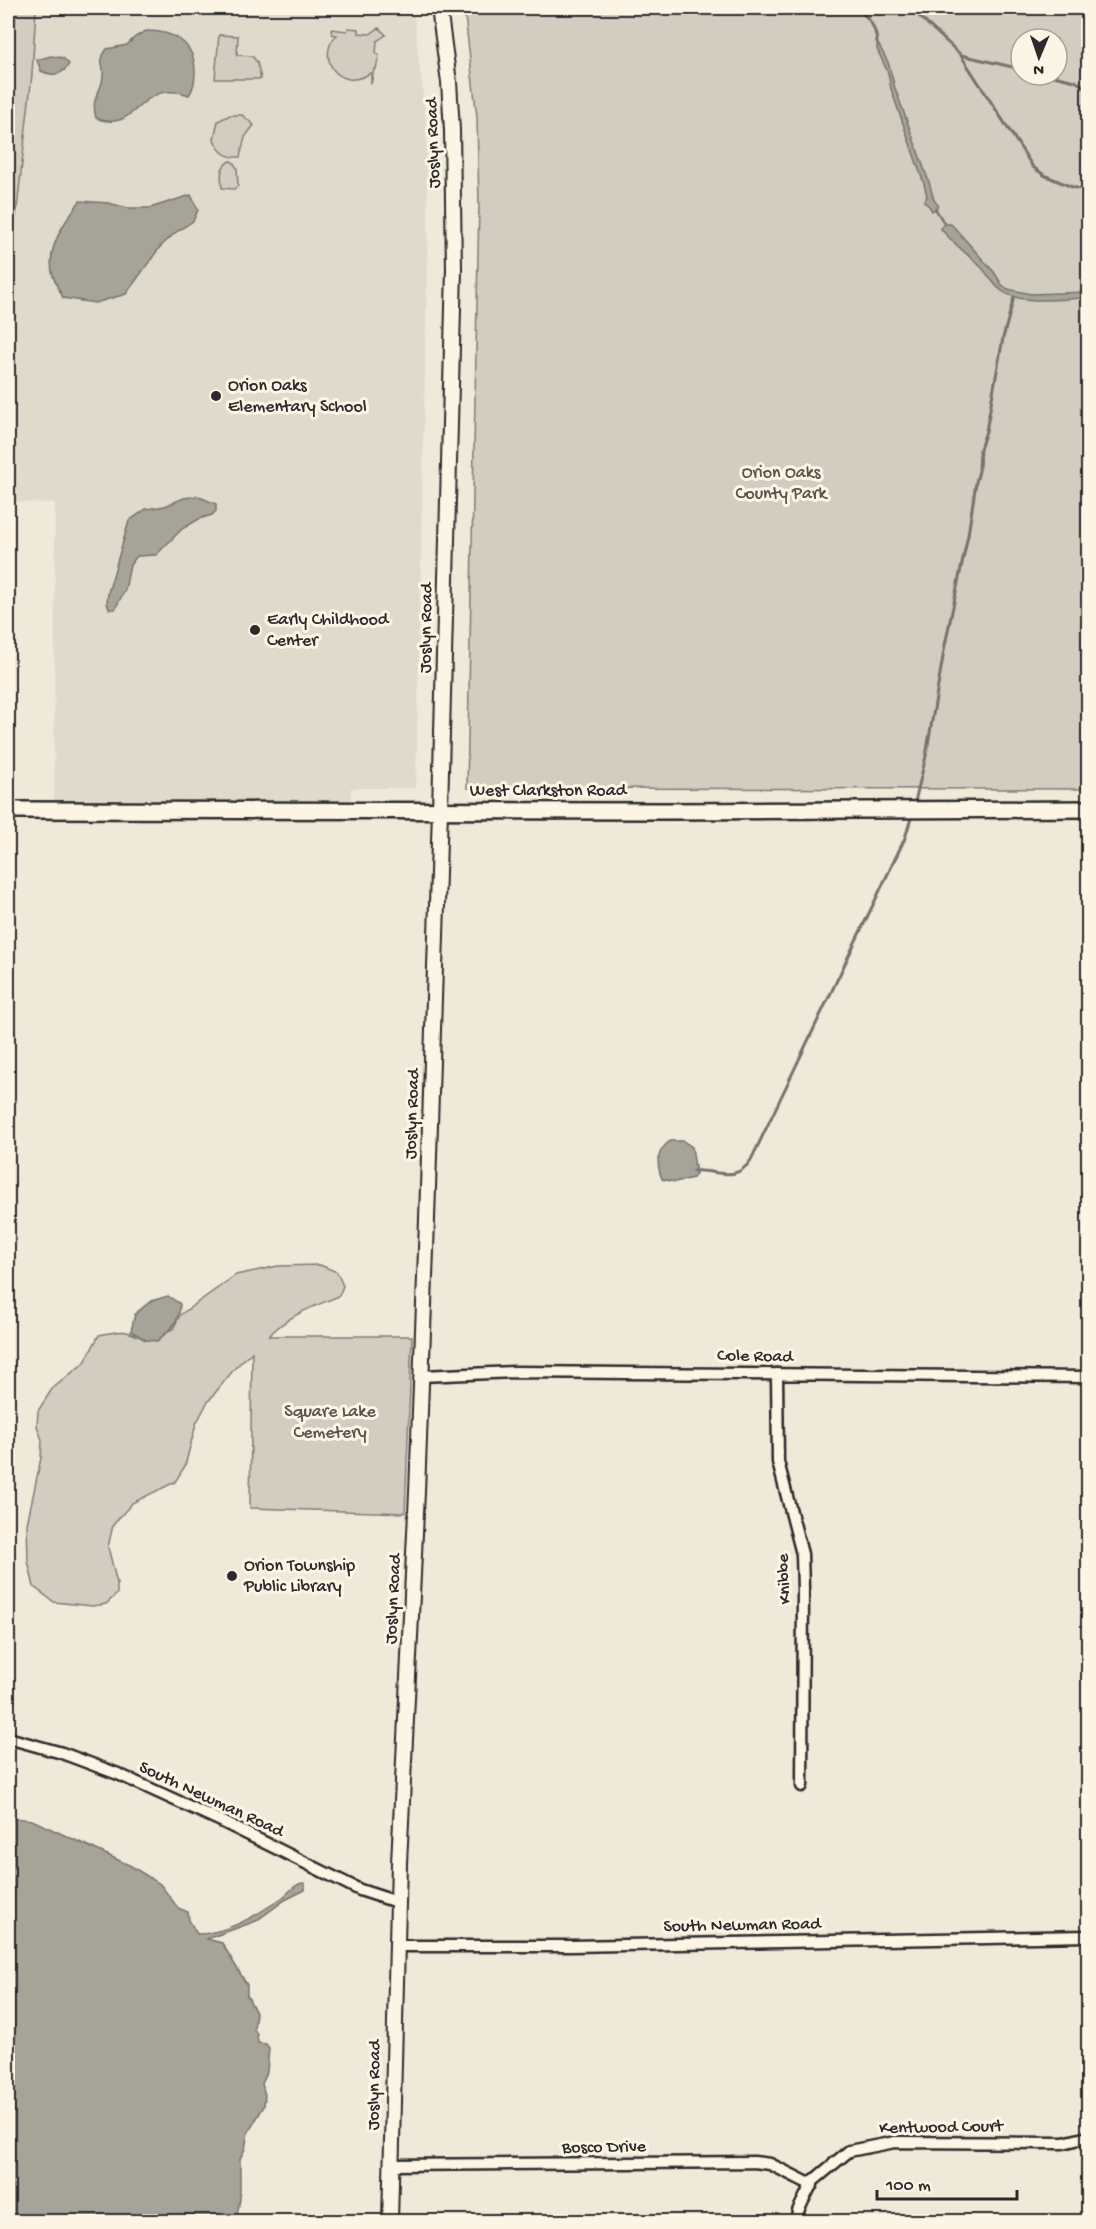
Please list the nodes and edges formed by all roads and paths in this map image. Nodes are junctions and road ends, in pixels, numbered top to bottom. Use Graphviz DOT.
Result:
graph roads {
  1 [pos="440,8"];
  2 [pos="1089,809"];
  3 [pos="8,810"];
  4 [pos="440,810"];
  5 [pos="777,1374"];
  6 [pos="422,1376"];
  7 [pos="1089,1377"];
  8 [pos="8,1738"];
  9 [pos="802,1786"];
  10 [pos="398,1902"];
  11 [pos="1089,1936"];
  12 [pos="396,1946"];
  13 [pos="1089,2137"];
  14 [pos="391,2166"];
  15 [pos="812,2185"];
  16 [pos="390,2222"];
  17 [pos="796,2222"];
  1 -- 4 [label="street, Joslyn Road"];
  2 -- 4 [label="main road, West Clarkston Road"];
  3 -- 4 [label="main road, West Clarkston Road"];
  4 -- 6 [label="street, Joslyn Road"];
  5 -- 6 [label="street, Cole Road"];
  5 -- 7 [label="street, Cole Road"];
  5 -- 9 [label="street, Knibbe"];
  6 -- 10 [label="street, Joslyn Road"];
  8 -- 10 [label="street, South Newman Road"];
  10 -- 12 [label="street, Joslyn Road"];
  11 -- 12 [label="street, South Newman Road"];
  12 -- 14 [label="street, Joslyn Road"];
  13 -- 15 [label="street, Kentwood Court"];
  14 -- 15 [label="street, Bosco Drive"];
  14 -- 16 [label="street, Joslyn Road"];
  15 -- 17 [label="street, Kentwood Court"];
}
